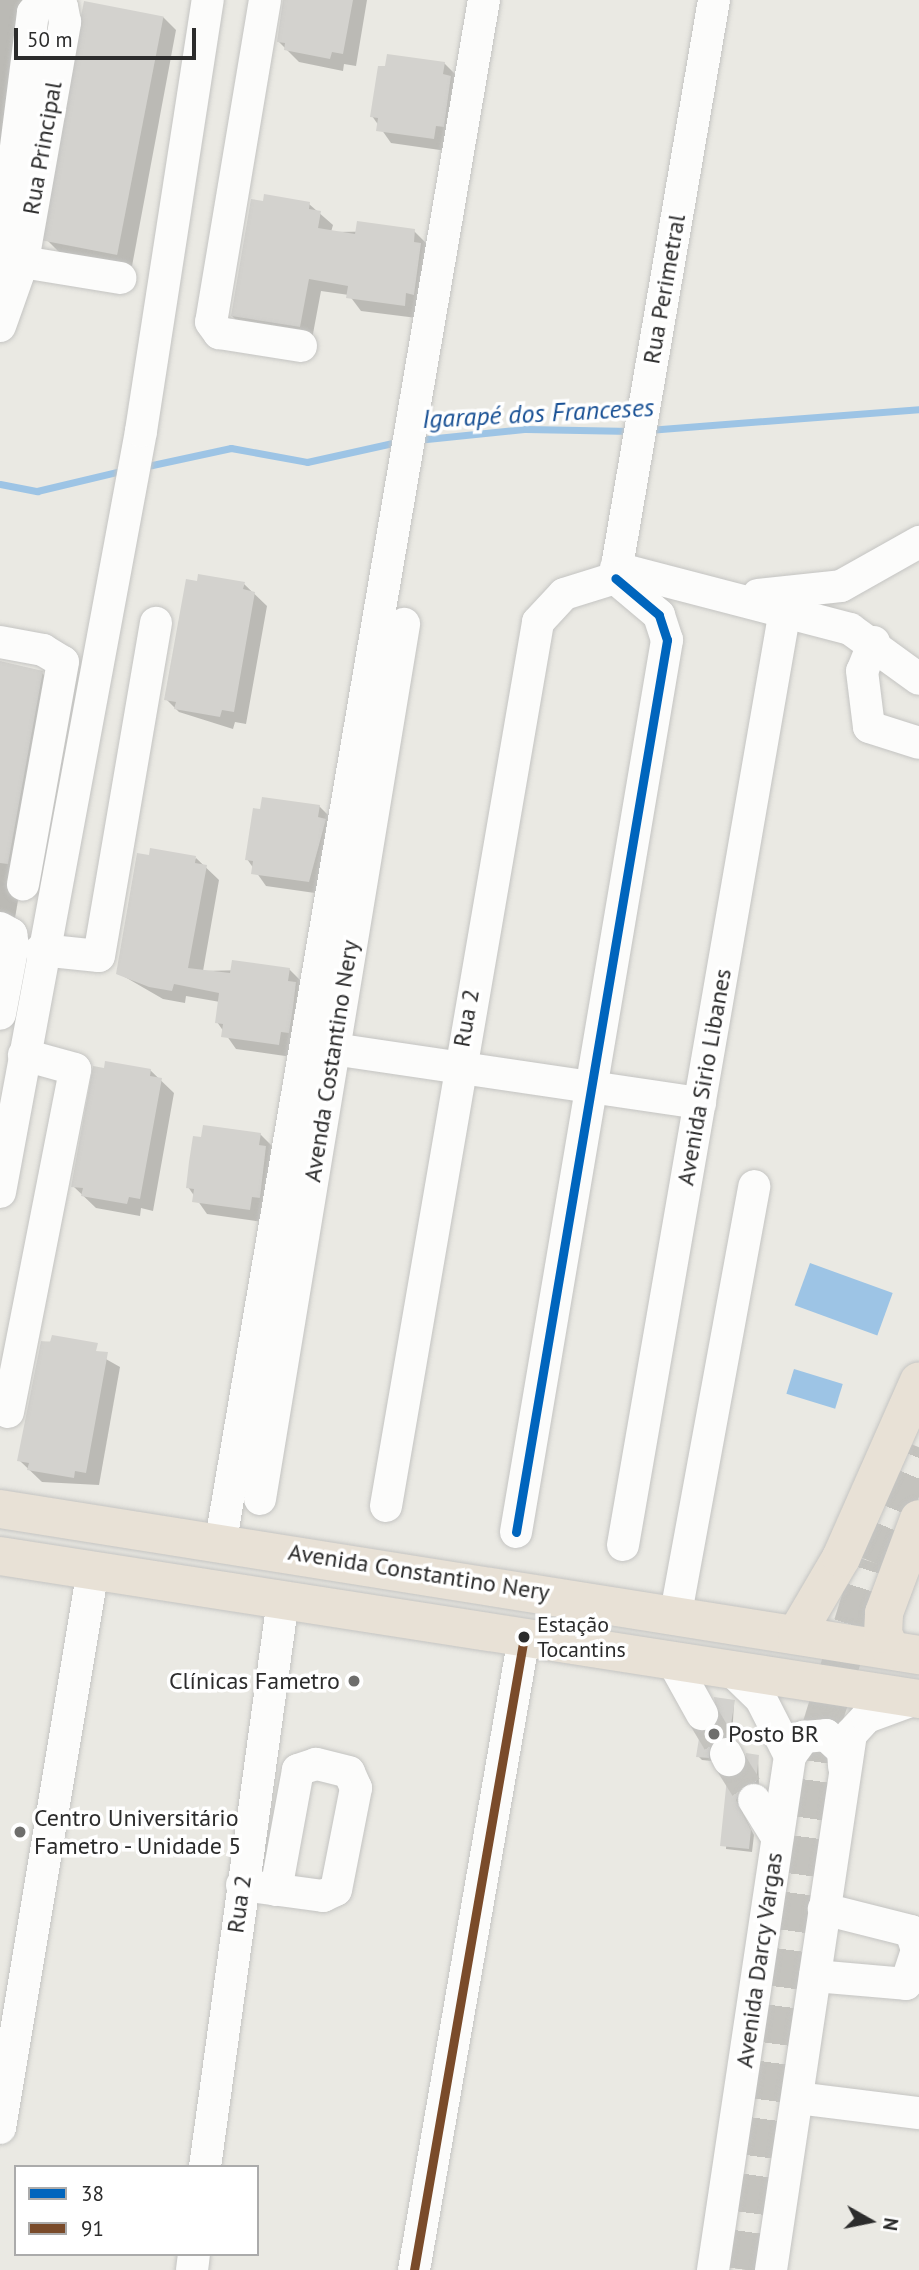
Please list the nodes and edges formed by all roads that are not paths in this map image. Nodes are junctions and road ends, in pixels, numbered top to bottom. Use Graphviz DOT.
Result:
graph roads {
  1 [pos="43,0"];
  2 [pos="50,0"];
  3 [pos="208,0"];
  4 [pos="265,0"];
  5 [pos="484,0"];
  6 [pos="714,0"];
  7 [pos="10,266"];
  8 [pos="120,278"];
  9 [pos="0,326"];
  10 [pos="301,346"];
  11 [pos="919,542"];
  12 [pos="616,573"];
  13 [pos="743,597"];
  14 [pos="785,610"];
  15 [pos="156,623"];
  16 [pos="404,624"];
  17 [pos="0,642"];
  18 [pos="874,642"];
  19 [pos="919,679"];
  20 [pos="917,750"];
  21 [pos="23,884"];
  22 [pos="0,928"];
  23 [pos="41,950"];
  24 [pos="0,1014"];
  25 [pos="333,1049"];
  26 [pos="24,1055"];
  27 [pos="457,1070"];
  28 [pos="591,1088"];
  29 [pos="700,1103"];
  30 [pos="754,1186"];
  31 [pos="0,1192"];
  32 [pos="919,1381"];
  33 [pos="8,1412"];
  34 [pos="260,1499"];
  35 [pos="4,1504"];
  36 [pos="386,1506"];
  37 [pos="919,1519"];
  38 [pos="516,1532"];
  39 [pos="221,1540"];
  40 [pos="623,1545"];
  41 [pos="0,1556"];
  42 [pos="93,1569"];
  43 [pos="283,1600"];
  44 [pos="676,1613"];
  45 [pos="797,1633"];
  46 [pos="524,1637"];
  47 [pos="905,1652"];
  48 [pos="672,1660"];
  49 [pos="730,1669"];
  50 [pos="918,1699"];
  51 [pos="702,1714"];
  52 [pos="790,1756"];
  53 [pos="844,1767"];
  54 [pos="754,1800"];
  55 [pos="777,1837"];
  56 [pos="242,1885"];
  57 [pos="276,1890"];
  58 [pos="824,1909"];
  59 [pos="815,1976"];
  60 [pos="798,2098"];
  61 [pos="919,2113"];
  62 [pos="0,2129"];
  63 [pos="205,2165"];
  64 [pos="414,2270"];
  65 [pos="713,2270"];
  66 [pos="771,2270"];
  1 -- 7 [label="street, Rua Principal"];
  2 -- 7 [label="street, Rua Principal"];
  3 -- 23 [label="street"];
  4 -- 10 [label="street"];
  5 -- 39 [label="street"];
  6 -- 12 [label="street, Rua Perimetral"];
  7 -- 8 [label="street"];
  7 -- 9 [label="street, Rua Principal"];
  11 -- 13 [label="street"];
  12 -- 13 [label="street"];
  12 -- 27 [label="street, Rua 2"];
  12 -- 28 [label="street"];
  13 -- 14 [label="street"];
  14 -- 18 [label="street"];
  14 -- 29 [label="street, Avenida Sirio Libanes"];
  15 -- 23 [label="street"];
  16 -- 25 [label="street, Avenda Costantino Nery"];
  17 -- 21 [label="street"];
  18 -- 19 [label="street"];
  18 -- 20 [label="street"];
  22 -- 24 [label="street"];
  23 -- 26 [label="street"];
  25 -- 27 [label="street"];
  25 -- 34 [label="street, Avenda Costantino Nery"];
  26 -- 31 [label="street"];
  26 -- 33 [label="street"];
  27 -- 28 [label="street"];
  27 -- 36 [label="street, Rua 2"];
  28 -- 29 [label="street"];
  28 -- 38 [label="street"];
  29 -- 40 [label="street, Avenida Sirio Libanes"];
  30 -- 44 [label="street"];
  32 -- 45 [label="highway"];
  35 -- 39 [label="highway, Avenida Constantino Nery"];
  37 -- 47 [label="highway"];
  39 -- 44 [label="highway, Avenida Constantino Nery"];
  41 -- 42 [label="highway, Avenida Constantino Nery"];
  42 -- 43 [label="highway, Avenida Constantino Nery"];
  42 -- 62 [label="street"];
  43 -- 46 [label="highway, Avenida Constantino Nery"];
  43 -- 56 [label="street, Rua 2"];
  44 -- 45 [label="highway, Avenida Constantino Nery"];
  45 -- 47 [label="highway, Avenida Constantino Nery"];
  46 -- 48 [label="highway, Avenida Constantino Nery"];
  46 -- 64 [label="street"];
  48 -- 49 [label="highway, Avenida Constantino Nery"];
  48 -- 51 [label="street"];
  49 -- 50 [label="highway, Avenida Constantino Nery"];
  49 -- 52 [label="street"];
  50 -- 53 [label="street"];
  52 -- 53 [label="street"];
  52 -- 55 [label="street, Avenida Darcy Vargas"];
  53 -- 58 [label="street"];
  54 -- 55 [label="street"];
  55 -- 65 [label="street, Avenida Darcy Vargas"];
  56 -- 57 [label="street"];
  56 -- 63 [label="street, Rua 2"];
  58 -- 59 [label="street"];
  58 -- 59 [label="street"];
  59 -- 60 [label="street"];
  60 -- 61 [label="street"];
  60 -- 66 [label="street"];
}
